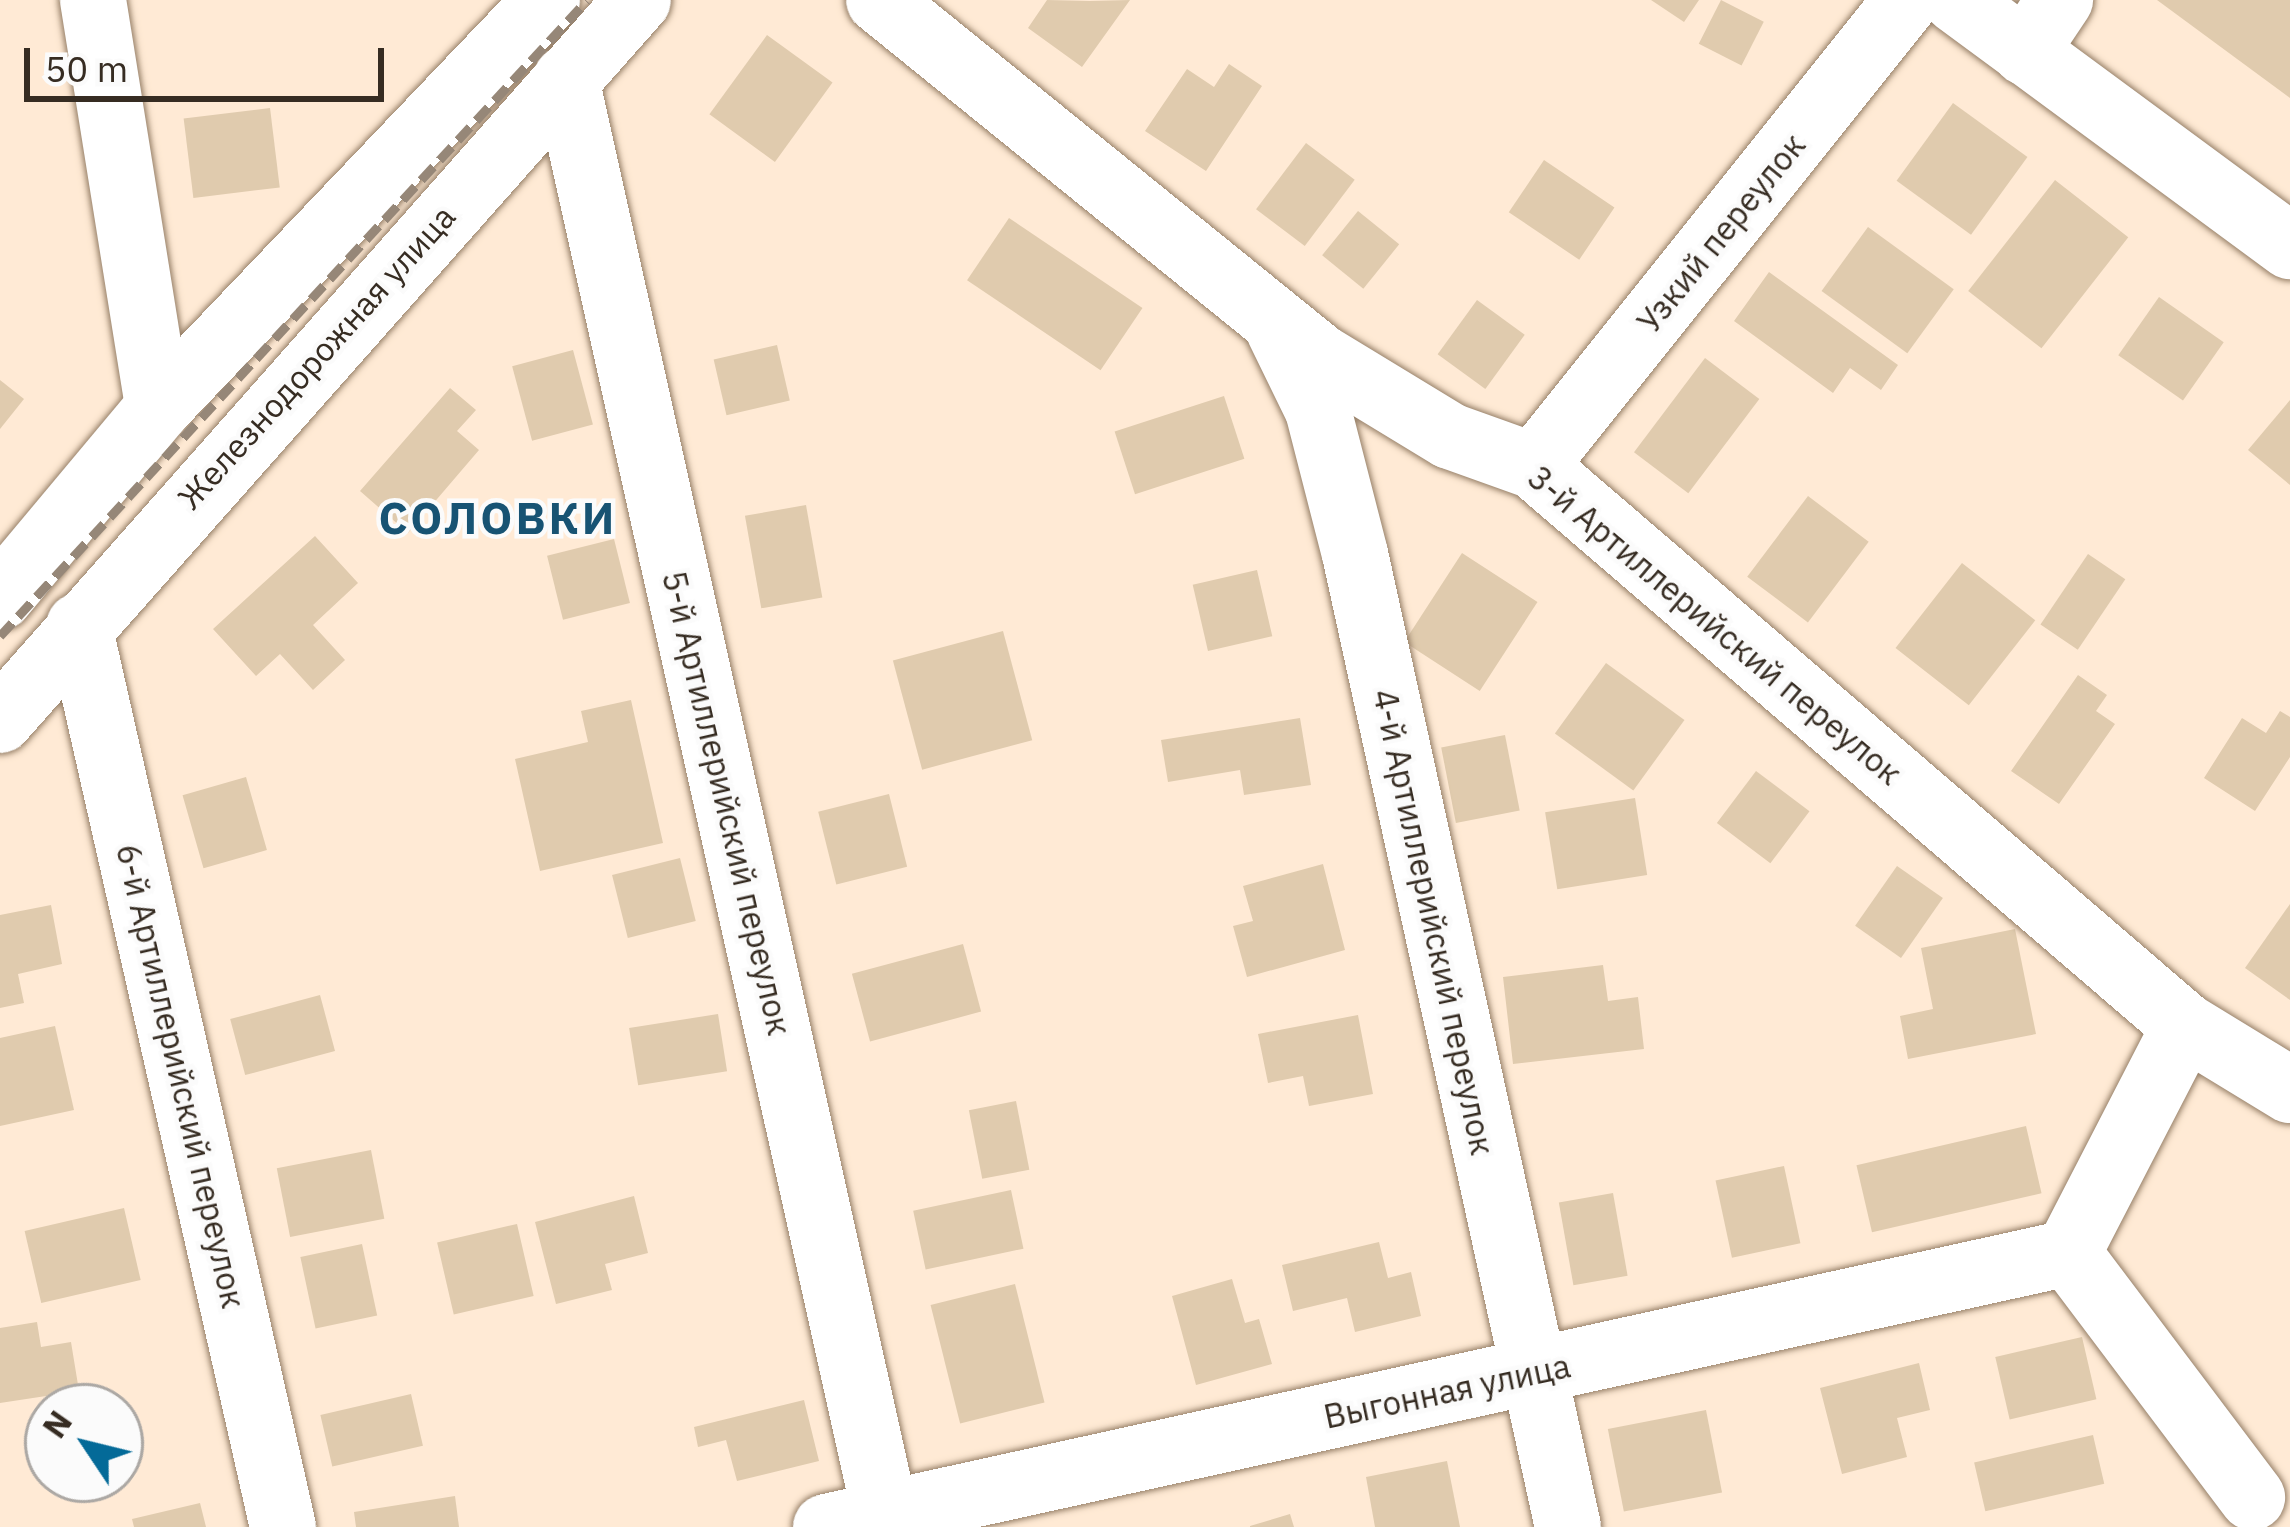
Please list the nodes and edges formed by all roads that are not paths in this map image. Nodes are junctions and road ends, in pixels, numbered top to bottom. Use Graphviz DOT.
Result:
graph roads {
  1 [pos="93,0"];
  2 [pos="547,0"];
  3 [pos="638,0"];
  4 [pos="879,0"];
  5 [pos="1907,0"];
  6 [pos="1956,0"];
  7 [pos="2043,26"];
  8 [pos="566,79"];
  9 [pos="2290,246"];
  10 [pos="1277,326"];
  11 [pos="158,409"];
  12 [pos="1412,414"];
  13 [pos="1534,466"];
  14 [pos="1343,506"];
  15 [pos="0,597"];
  16 [pos="80,626"];
  17 [pos="0,720"];
  18 [pos="2185,1026"];
  19 [pos="2290,1090"];
  20 [pos="2068,1253"];
  21 [pos="1532,1373"];
  22 [pos="2258,1494"];
  23 [pos="866,1523"];
  24 [pos="283,1527"];
  25 [pos="1568,1527"];
  1 -- 11 [label="street"];
  2 -- 11 [label="street"];
  3 -- 8 [label="street, Железнодорожная улица"];
  4 -- 10 [label="street, 3-й Артиллерийский переулок"];
  5 -- 13 [label="street, Узкий переулок"];
  6 -- 7 [label="street"];
  7 -- 9 [label="street"];
  8 -- 16 [label="street, Железнодорожная улица"];
  8 -- 23 [label="street, 5-й Артиллерийский переулок"];
  10 -- 12 [label="street, 3-й Артиллерийский переулок"];
  10 -- 14 [label="street, 4-й Артиллерийский переулок"];
  11 -- 15 [label="street"];
  12 -- 13 [label="street, 3-й Артиллерийский переулок"];
  12 -- 14 [label="street"];
  13 -- 18 [label="street, 3-й Артиллерийский переулок"];
  14 -- 21 [label="street, 4-й Артиллерийский переулок"];
  16 -- 17 [label="street, Железнодорожная улица"];
  16 -- 24 [label="street, 6-й Артиллерийский переулок"];
  18 -- 19 [label="street, 3-й Артиллерийский переулок"];
  18 -- 20 [label="street"];
  20 -- 21 [label="street, Выгонная улица"];
  20 -- 22 [label="street"];
  21 -- 23 [label="street, Выгонная улица"];
  21 -- 25 [label="street, 4-й Артиллерийский переулок"];
}
